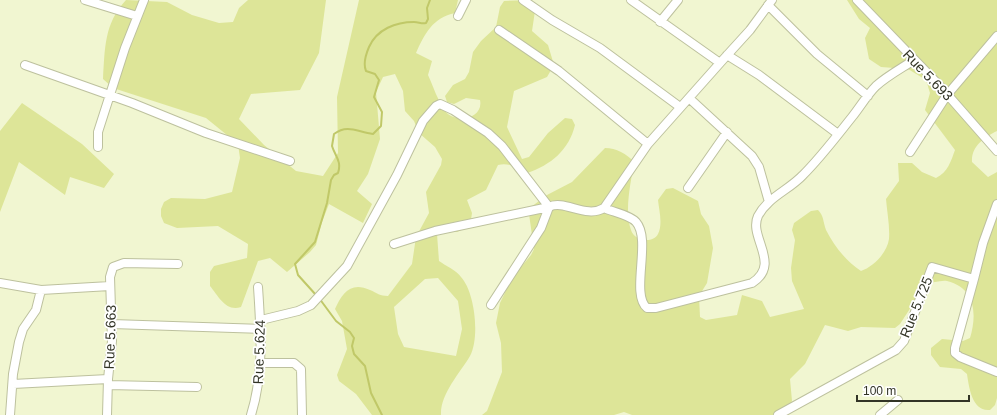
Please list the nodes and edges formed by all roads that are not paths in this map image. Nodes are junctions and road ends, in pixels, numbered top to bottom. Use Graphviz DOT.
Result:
graph roads {
  1 [pos="85,0"];
  2 [pos="144,0"];
  3 [pos="466,0"];
  4 [pos="523,0"];
  5 [pos="631,0"];
  6 [pos="678,0"];
  7 [pos="857,0"];
  8 [pos="770,2"];
  9 [pos="137,16"];
  10 [pos="458,16"];
  11 [pos="660,22"];
  12 [pos="499,30"];
  13 [pos="997,36"];
  14 [pos="727,55"];
  15 [pos="914,60"];
  16 [pos="720,63"];
  17 [pos="25,65"];
  18 [pos="111,95"];
  19 [pos="947,95"];
  20 [pos="868,96"];
  21 [pos="689,98"];
  22 [pos="680,108"];
  23 [pos="727,132"];
  24 [pos="838,134"];
  25 [pos="648,144"];
  26 [pos="98,147"];
  27 [pos="997,151"];
  28 [pos="910,152"];
  29 [pos="290,161"];
  30 [pos="688,188"];
  31 [pos="770,202"];
  32 [pos="997,205"];
  33 [pos="549,207"];
  34 [pos="604,208"];
  35 [pos="394,244"];
  36 [pos="178,264"];
  37 [pos="974,279"];
  38 [pos="0,283"];
  39 [pos="110,286"];
  40 [pos="258,287"];
  41 [pos="42,290"];
  42 [pos="491,305"];
  43 [pos="112,324"];
  44 [pos="261,325"];
  45 [pos="261,363"];
  46 [pos="997,372"];
  47 [pos="108,382"];
  48 [pos="13,384"];
  49 [pos="197,388"];
  50 [pos="898,400"];
  51 [pos="884,414"];
  52 [pos="10,415"];
  53 [pos="107,415"];
  54 [pos="251,415"];
  55 [pos="302,415"];
  56 [pos="778,415"];
  1 -- 9 [label="street"];
  2 -- 9 [label="street"];
  3 -- 10 [label="street"];
  4 -- 22 [label="street"];
  5 -- 11 [label="street"];
  6 -- 11 [label="street"];
  7 -- 15 [label="street, Rue 5.693"];
  8 -- 14 [label="street"];
  8 -- 20 [label="street"];
  9 -- 18 [label="street"];
  11 -- 16 [label="street"];
  12 -- 25 [label="street"];
  13 -- 19 [label="street"];
  14 -- 16 [label="street"];
  14 -- 24 [label="street"];
  15 -- 19 [label="street, Rue 5.693"];
  15 -- 20 [label="street"];
  16 -- 21 [label="street"];
  17 -- 18 [label="street"];
  18 -- 26 [label="street"];
  18 -- 29 [label="street"];
  19 -- 27 [label="street, Rue 5.693"];
  19 -- 28 [label="street"];
  20 -- 24 [label="street"];
  21 -- 22 [label="street"];
  21 -- 23 [label="street"];
  22 -- 25 [label="street"];
  23 -- 30 [label="street"];
  23 -- 31 [label="street"];
  24 -- 31 [label="street"];
  25 -- 34 [label="street"];
  31 -- 34 [label="street"];
  32 -- 37 [label="street"];
  33 -- 34 [label="street"];
  33 -- 35 [label="street"];
  33 -- 42 [label="street"];
  33 -- 44 [label="street"];
  36 -- 39 [label="street, Rue 5.663"];
  37 -- 46 [label="street"];
  37 -- 56 [label="street, Rue 5.725"];
  38 -- 41 [label="street"];
  39 -- 41 [label="street"];
  39 -- 43 [label="street, Rue 5.663"];
  40 -- 44 [label="street, Rue 5.624"];
  41 -- 48 [label="street"];
  43 -- 44 [label="street"];
  43 -- 47 [label="street, Rue 5.663"];
  44 -- 45 [label="street, Rue 5.624"];
  45 -- 54 [label="street, Rue 5.624"];
  45 -- 55 [label="street"];
  47 -- 48 [label="street, Rue 5.663"];
  47 -- 49 [label="street"];
  47 -- 53 [label="street"];
  48 -- 52 [label="street"];
  50 -- 51 [label="street"];
}
